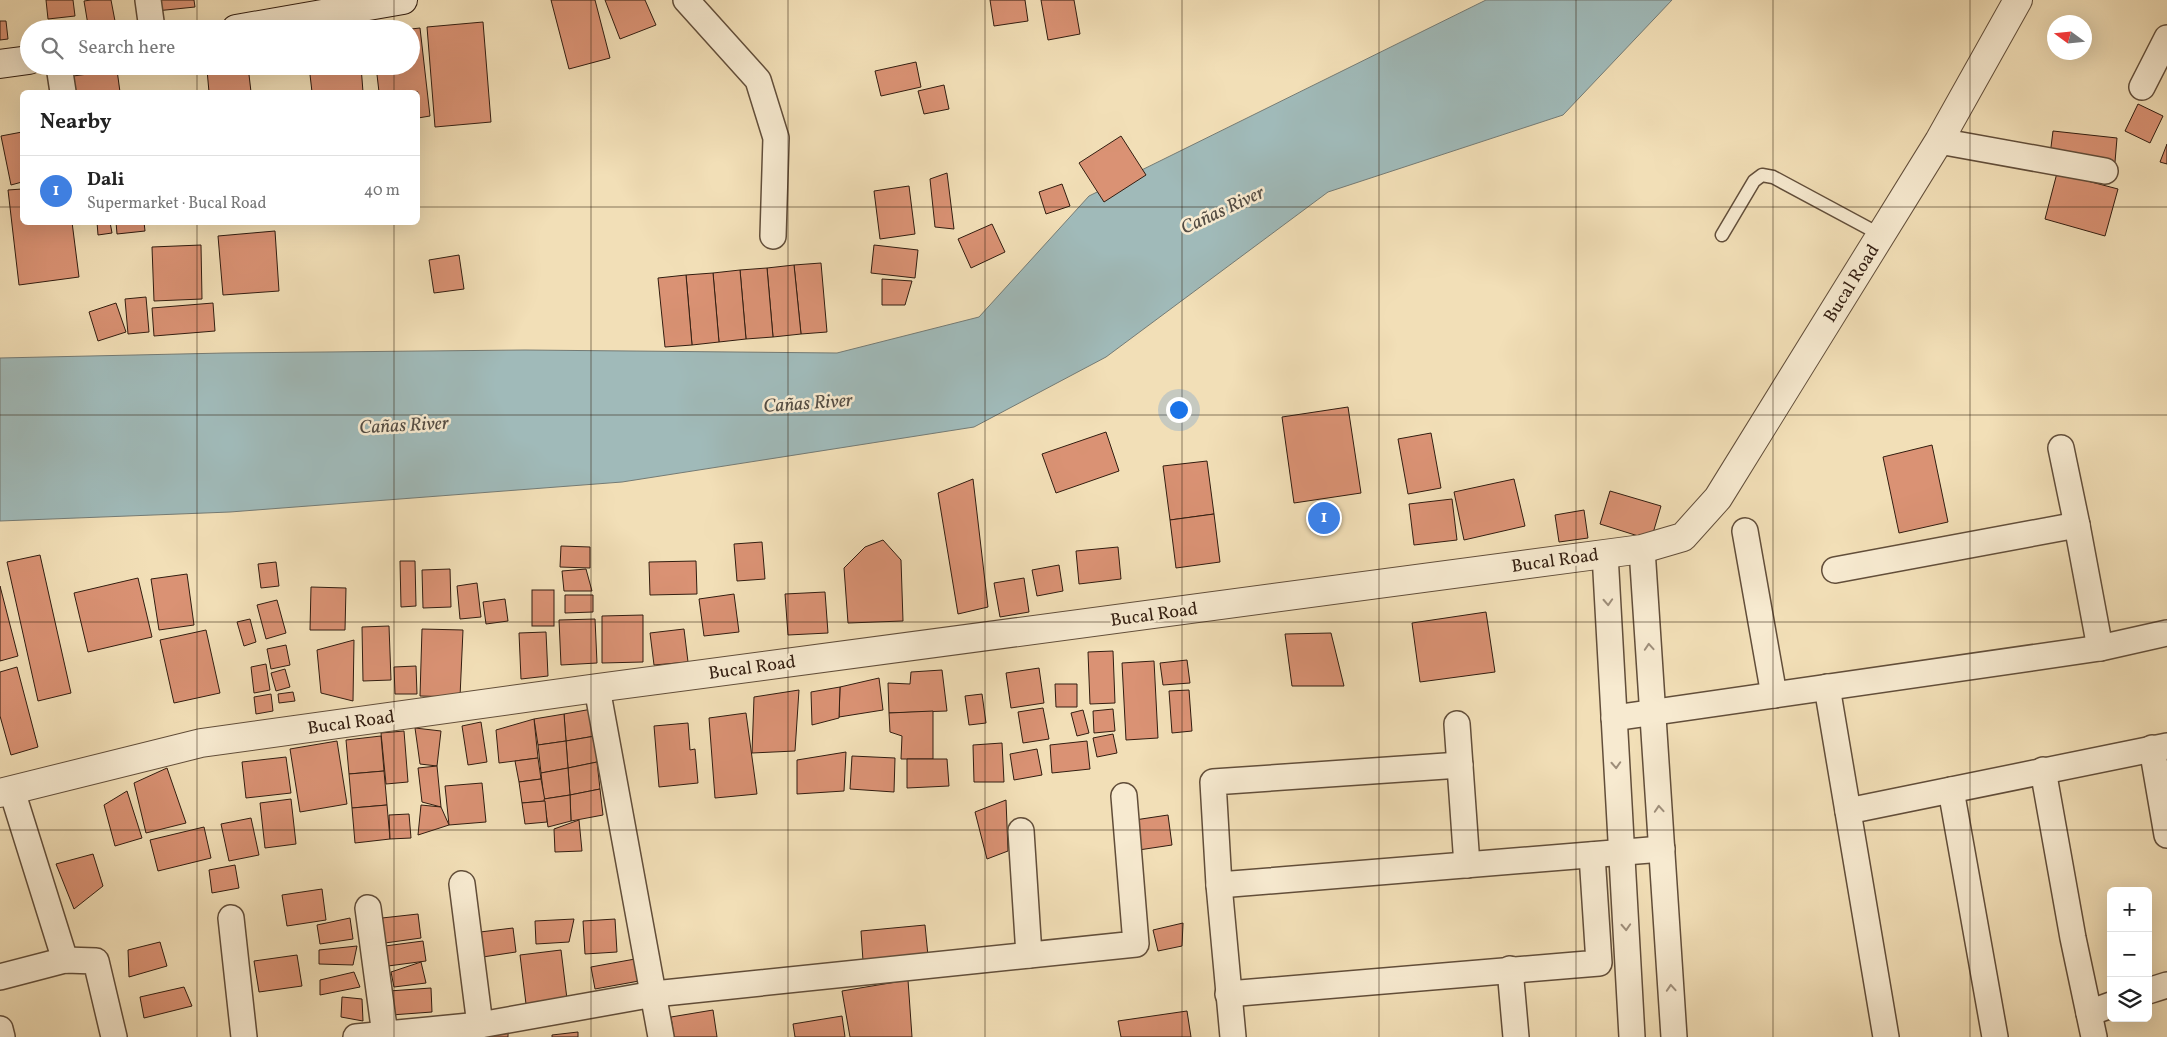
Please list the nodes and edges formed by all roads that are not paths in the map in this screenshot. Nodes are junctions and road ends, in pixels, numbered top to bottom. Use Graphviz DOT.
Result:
graph roads {
  1 [pos="148,0"];
  2 [pos="403,0"];
  3 [pos="686,0"];
  4 [pos="2018,0"];
  5 [pos="151,20"];
  6 [pos="288,20"];
  7 [pos="2167,38"];
  8 [pos="20,61"];
  9 [pos="0,64"];
  10 [pos="61,75"];
  11 [pos="2142,86"];
  12 [pos="63,90"];
  13 [pos="1939,141"];
  14 [pos="2105,171"];
  15 [pos="1722,235"];
  16 [pos="1881,235"];
  17 [pos="773,236"];
  18 [pos="2060,448"];
  19 [pos="2078,525"];
  20 [pos="1745,532"];
  21 [pos="1642,548"];
  22 [pos="1605,554"];
  23 [pos="1835,570"];
  24 [pos="2167,633"];
  25 [pos="2100,648"];
  26 [pos="1827,687"];
  27 [pos="597,688"];
  28 [pos="1774,695"];
  29 [pos="1653,713"];
  30 [pos="1614,718"];
  31 [pos="1457,724"];
  32 [pos="2159,747"];
  33 [pos="1460,765"];
  34 [pos="2043,770"];
  35 [pos="1951,790"];
  36 [pos="6,792"];
  37 [pos="1124,796"];
  38 [pos="1848,811"];
  39 [pos="1021,831"];
  40 [pos="2167,835"];
  41 [pos="1662,849"];
  42 [pos="1622,853"];
  43 [pos="1592,855"];
  44 [pos="1467,865"];
  45 [pos="462,884"];
  46 [pos="1220,885"];
  47 [pos="368,908"];
  48 [pos="230,918"];
  49 [pos="1029,955"];
  50 [pos="65,960"];
  51 [pos="1510,969"];
  52 [pos="0,977"];
  53 [pos="2167,985"];
  54 [pos="2152,990"];
  55 [pos="654,994"];
  56 [pos="1228,994"];
  57 [pos="2100,1009"];
  58 [pos="480,1025"];
  59 [pos="0,1029"];
  60 [pos="385,1035"];
  61 [pos="2,1037"];
  62 [pos="114,1037"];
  63 [pos="244,1037"];
  64 [pos="356,1037"];
  65 [pos="661,1037"];
  66 [pos="1233,1037"];
  67 [pos="1516,1037"];
  68 [pos="1632,1037"];
  69 [pos="1674,1037"];
  70 [pos="1886,1037"];
  71 [pos="1995,1037"];
  72 [pos="2094,1037"];
  1 -- 5 [label="street"];
  2 -- 6 [label="street"];
  3 -- 17 [label="street"];
  4 -- 13 [label="street, Bucal Road"];
  7 -- 11 [label="street"];
  8 -- 9 [label="street"];
  10 -- 12 [label="street"];
  13 -- 14 [label="street"];
  13 -- 16 [label="street, Bucal Road"];
  15 -- 16 [label="lane"];
  16 -- 21 [label="street, Bucal Road"];
  18 -- 19 [label="street"];
  19 -- 23 [label="street"];
  19 -- 25 [label="street"];
  20 -- 28 [label="street"];
  21 -- 22 [label="street, Bucal Road"];
  29 -- 21 [label="street, one-way"];
  22 -- 27 [label="street, Bucal Road"];
  22 -- 30 [label="street, one-way"];
  24 -- 25 [label="street"];
  25 -- 26 [label="street"];
  26 -- 28 [label="street"];
  26 -- 38 [label="street"];
  27 -- 36 [label="street, Bucal Road"];
  27 -- 55 [label="street"];
  28 -- 29 [label="street"];
  29 -- 30 [label="street"];
  41 -- 29 [label="street, one-way"];
  30 -- 42 [label="street, one-way"];
  31 -- 33 [label="street"];
  32 -- 34 [label="street"];
  32 -- 40 [label="street"];
  33 -- 44 [label="street"];
  33 -- 46 [label="street"];
  34 -- 35 [label="street"];
  34 -- 57 [label="street"];
  35 -- 38 [label="street"];
  35 -- 71 [label="street"];
  36 -- 50 [label="street"];
  37 -- 49 [label="street"];
  38 -- 70 [label="street"];
  39 -- 49 [label="street"];
  41 -- 42 [label="street"];
  69 -- 41 [label="street, one-way"];
  42 -- 43 [label="street"];
  42 -- 68 [label="street, one-way"];
  43 -- 44 [label="street"];
  43 -- 51 [label="street"];
  44 -- 46 [label="street"];
  45 -- 58 [label="street"];
  46 -- 56 [label="street"];
  47 -- 60 [label="street"];
  48 -- 63 [label="street"];
  49 -- 55 [label="street"];
  50 -- 52 [label="street"];
  50 -- 62 [label="street"];
  51 -- 56 [label="street"];
  51 -- 67 [label="street"];
  53 -- 54 [label="street"];
  55 -- 58 [label="street"];
  55 -- 65 [label="street"];
  56 -- 66 [label="street"];
  57 -- 72 [label="street"];
  58 -- 60 [label="street"];
  59 -- 61 [label="street"];
  60 -- 64 [label="street"];
}
